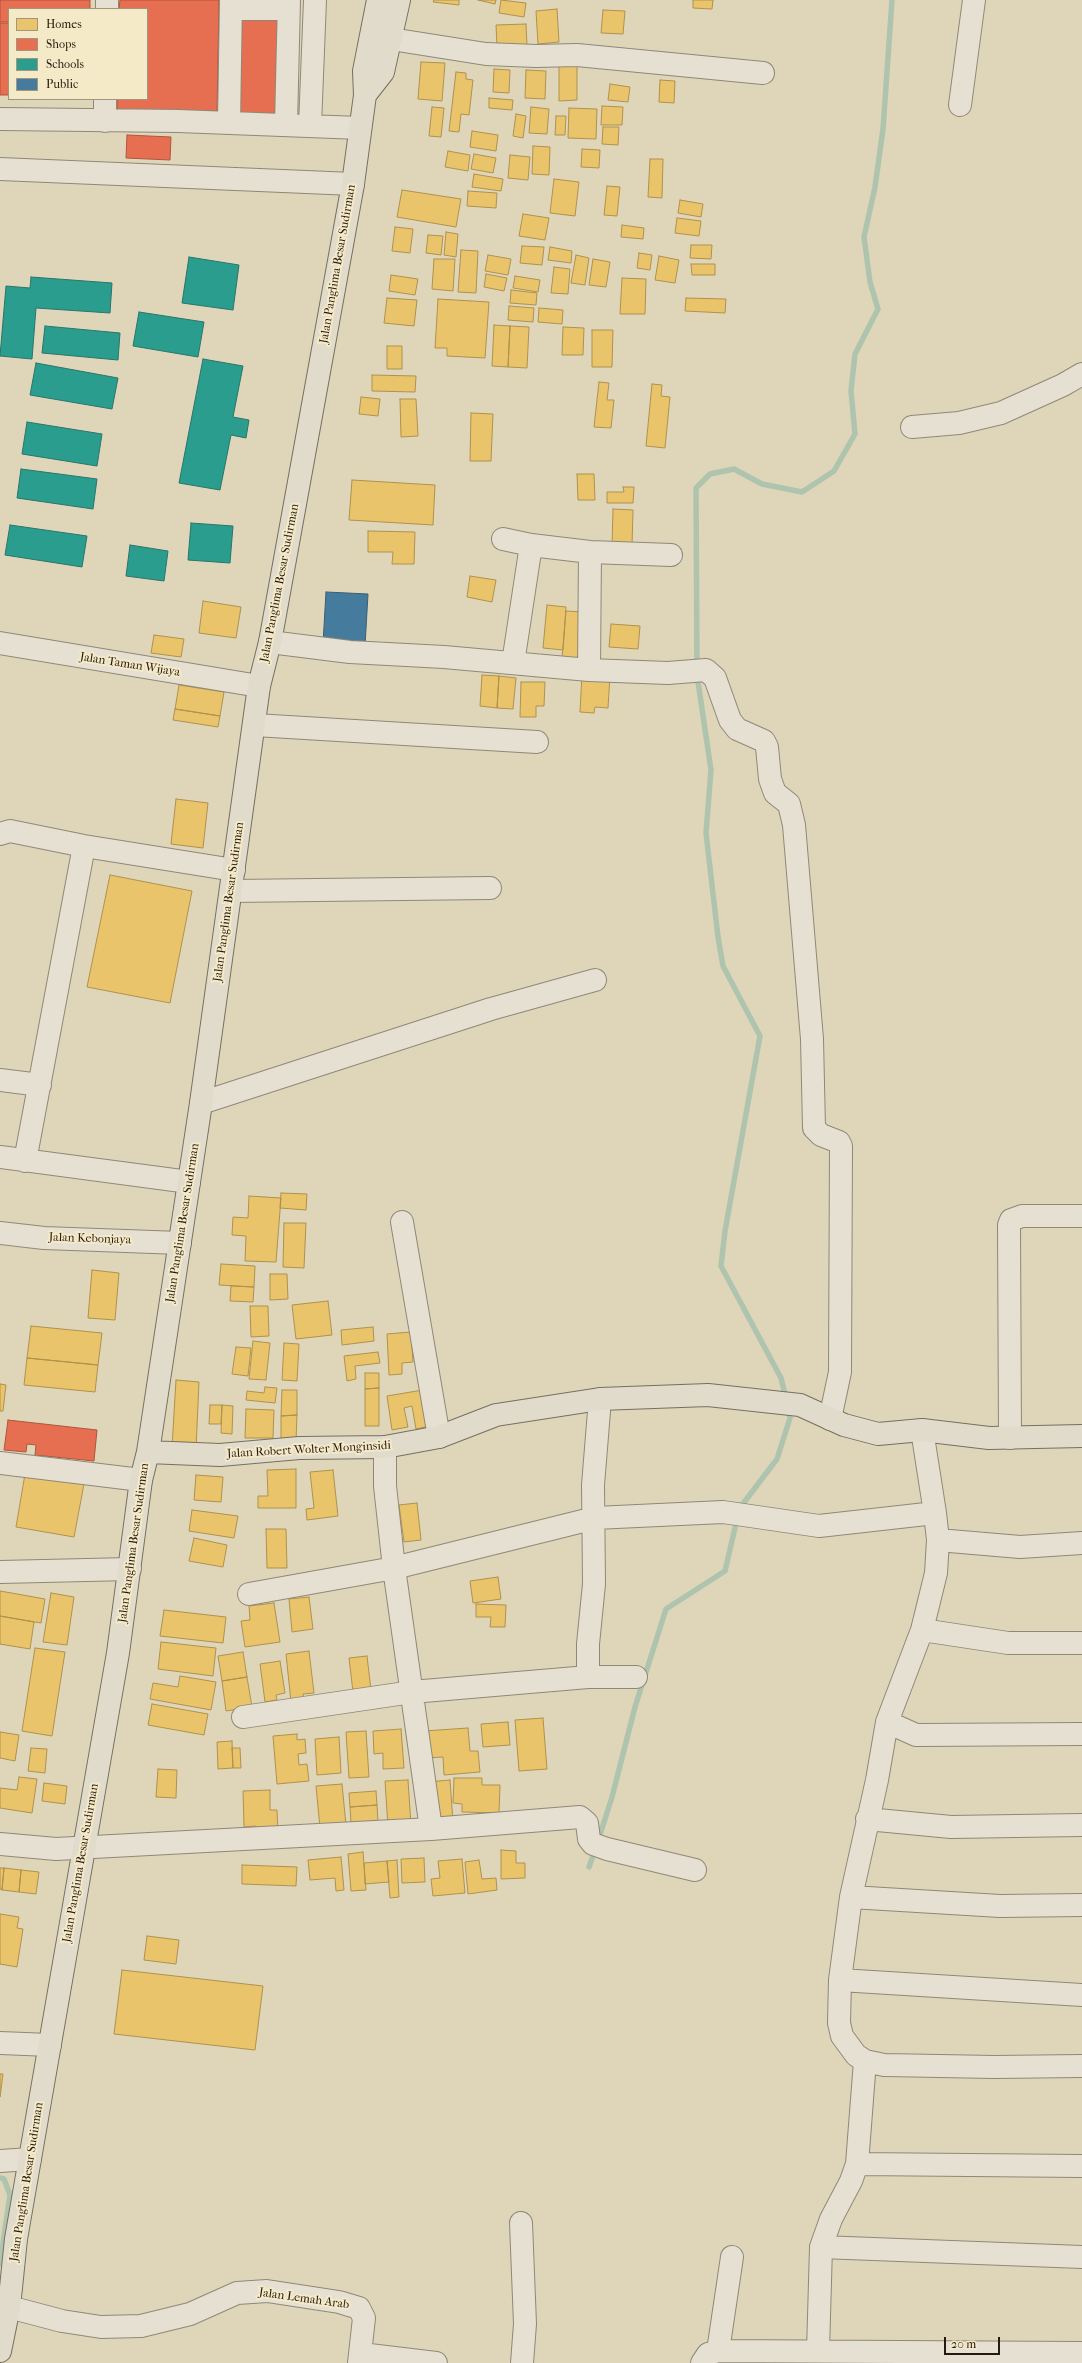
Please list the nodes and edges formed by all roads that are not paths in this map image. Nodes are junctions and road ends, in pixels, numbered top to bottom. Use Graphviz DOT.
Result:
graph roads {
  1 [pos="315,0"];
  2 [pos="378,0"];
  3 [pos="399,0"];
  4 [pos="974,0"];
  5 [pos="288,4"];
  6 [pos="231,5"];
  7 [pos="391,39"];
  8 [pos="763,73"];
  9 [pos="365,95"];
  10 [pos="105,100"];
  11 [pos="960,105"];
  12 [pos="0,119"];
  13 [pos="105,121"];
  14 [pos="229,123"];
  15 [pos="286,125"];
  16 [pos="310,126"];
  17 [pos="360,128"];
  18 [pos="0,169"];
  19 [pos="353,184"];
  20 [pos="1082,374"];
  21 [pos="912,428"];
  22 [pos="503,539"];
  23 [pos="531,545"];
  24 [pos="590,552"];
  25 [pos="671,555"];
  26 [pos="270,642"];
  27 [pos="0,643"];
  28 [pos="513,663"];
  29 [pos="589,670"];
  30 [pos="259,686"];
  31 [pos="255,724"];
  32 [pos="536,742"];
  33 [pos="0,834"];
  34 [pos="84,846"];
  35 [pos="234,870"];
  36 [pos="490,888"];
  37 [pos="231,891"];
  38 [pos="595,980"];
  39 [pos="0,1080"];
  40 [pos="40,1085"];
  41 [pos="201,1102"];
  42 [pos="0,1157"];
  43 [pos="26,1161"];
  44 [pos="189,1182"];
  45 [pos="1082,1216"];
  46 [pos="402,1222"];
  47 [pos="0,1233"];
  48 [pos="180,1243"];
  49 [pos="600,1399"];
  50 [pos="830,1419"];
  51 [pos="922,1430"];
  52 [pos="1082,1436"];
  53 [pos="439,1437"];
  54 [pos="1010,1438"];
  55 [pos="385,1447"];
  56 [pos="148,1452"];
  57 [pos="0,1463"];
  58 [pos="141,1480"];
  59 [pos="935,1513"];
  60 [pos="595,1518"];
  61 [pos="938,1540"];
  62 [pos="1082,1542"];
  63 [pos="394,1568"];
  64 [pos="130,1569"];
  65 [pos="0,1572"];
  66 [pos="249,1594"];
  67 [pos="922,1630"];
  68 [pos="1082,1644"];
  69 [pos="588,1677"];
  70 [pos="636,1678"];
  71 [pos="412,1692"];
  72 [pos="243,1717"];
  73 [pos="887,1722"];
  74 [pos="1082,1734"];
  75 [pos="867,1819"];
  76 [pos="1082,1826"];
  77 [pos="431,1829"];
  78 [pos="0,1844"];
  79 [pos="84,1847"];
  80 [pos="695,1870"];
  81 [pos="851,1897"];
  82 [pos="1082,1905"];
  83 [pos="840,1980"];
  84 [pos="1082,1995"];
  85 [pos="0,2044"];
  86 [pos="50,2045"];
  87 [pos="865,2061"];
  88 [pos="1082,2066"];
  89 [pos="30,2159"];
  90 [pos="0,2161"];
  91 [pos="858,2164"];
  92 [pos="1082,2166"];
  93 [pos="521,2223"];
  94 [pos="821,2247"];
  95 [pos="732,2256"];
  96 [pos="1082,2257"];
  97 [pos="9,2308"];
  98 [pos="0,2351"];
  99 [pos="818,2351"];
  100 [pos="1082,2353"];
  101 [pos="710,2357"];
  102 [pos="360,2359"];
  103 [pos="436,2363"];
  104 [pos="522,2363"];
  1 -- 16 [label="street"];
  2 -- 9 [label="main road, Jalan Panglima Besar Sudirman"];
  3 -- 7 [label="main road, Jalan Panglima Besar Sudirman"];
  4 -- 11 [label="street"];
  5 -- 6 [label="street"];
  5 -- 15 [label="street"];
  6 -- 14 [label="street"];
  7 -- 8 [label="street"];
  7 -- 9 [label="main road, Jalan Panglima Besar Sudirman"];
  9 -- 17 [label="main road, Jalan Panglima Besar Sudirman"];
  10 -- 13 [label="street"];
  12 -- 13 [label="street"];
  13 -- 14 [label="street"];
  14 -- 15 [label="street"];
  15 -- 16 [label="street"];
  16 -- 17 [label="street"];
  17 -- 19 [label="main road, Jalan Panglima Besar Sudirman"];
  18 -- 19 [label="street"];
  19 -- 26 [label="main road, Jalan Panglima Besar Sudirman"];
  20 -- 21 [label="street"];
  22 -- 23 [label="street"];
  23 -- 24 [label="street"];
  23 -- 28 [label="street"];
  24 -- 25 [label="street"];
  24 -- 29 [label="street"];
  26 -- 28 [label="street"];
  26 -- 30 [label="main road, Jalan Panglima Besar Sudirman"];
  27 -- 30 [label="street, Jalan Taman Wijaya"];
  28 -- 29 [label="street"];
  29 -- 50 [label="street"];
  30 -- 31 [label="main road, Jalan Panglima Besar Sudirman"];
  31 -- 32 [label="street"];
  31 -- 35 [label="main road, Jalan Panglima Besar Sudirman"];
  33 -- 34 [label="street"];
  34 -- 35 [label="street"];
  34 -- 40 [label="street"];
  35 -- 37 [label="main road, Jalan Panglima Besar Sudirman"];
  36 -- 37 [label="street"];
  37 -- 41 [label="main road, Jalan Panglima Besar Sudirman"];
  38 -- 41 [label="street"];
  39 -- 40 [label="street"];
  40 -- 43 [label="street"];
  41 -- 44 [label="main road, Jalan Panglima Besar Sudirman"];
  42 -- 43 [label="street"];
  43 -- 44 [label="street"];
  44 -- 48 [label="main road, Jalan Panglima Besar Sudirman"];
  45 -- 54 [label="street"];
  46 -- 53 [label="street"];
  47 -- 48 [label="street, Jalan Kebonjaya"];
  48 -- 56 [label="main road, Jalan Panglima Besar Sudirman"];
  49 -- 50 [label="main road, Jalan Robert Wolter Monginsidi"];
  49 -- 53 [label="main road, Jalan Robert Wolter Monginsidi"];
  49 -- 60 [label="street"];
  50 -- 51 [label="main road, Jalan Robert Wolter Monginsidi"];
  51 -- 54 [label="main road, Jalan Robert Wolter Monginsidi"];
  51 -- 59 [label="street"];
  52 -- 54 [label="main road, Jalan Robert Wolter Monginsidi"];
  53 -- 55 [label="main road, Jalan Robert Wolter Monginsidi"];
  55 -- 56 [label="main road, Jalan Robert Wolter Monginsidi"];
  55 -- 63 [label="street"];
  56 -- 58 [label="main road, Jalan Panglima Besar Sudirman"];
  57 -- 58 [label="street"];
  58 -- 64 [label="main road, Jalan Panglima Besar Sudirman"];
  59 -- 60 [label="street"];
  59 -- 61 [label="street"];
  60 -- 63 [label="street"];
  60 -- 69 [label="street"];
  61 -- 62 [label="street"];
  61 -- 67 [label="street"];
  63 -- 66 [label="street"];
  63 -- 71 [label="street"];
  64 -- 65 [label="street"];
  64 -- 79 [label="main road, Jalan Panglima Besar Sudirman"];
  67 -- 68 [label="street"];
  67 -- 73 [label="street"];
  69 -- 70 [label="street"];
  69 -- 71 [label="street"];
  71 -- 72 [label="street"];
  71 -- 77 [label="street"];
  73 -- 74 [label="street"];
  73 -- 75 [label="street"];
  75 -- 76 [label="street"];
  75 -- 81 [label="street"];
  77 -- 79 [label="street"];
  77 -- 80 [label="street"];
  78 -- 79 [label="street"];
  79 -- 86 [label="main road, Jalan Panglima Besar Sudirman"];
  81 -- 82 [label="street"];
  81 -- 83 [label="street"];
  83 -- 84 [label="street"];
  83 -- 87 [label="street"];
  85 -- 86 [label="street"];
  86 -- 89 [label="main road, Jalan Panglima Besar Sudirman"];
  87 -- 88 [label="street"];
  87 -- 91 [label="street"];
  89 -- 90 [label="street"];
  89 -- 97 [label="main road, Jalan Panglima Besar Sudirman"];
  91 -- 92 [label="street"];
  91 -- 94 [label="street"];
  93 -- 104 [label="street"];
  94 -- 96 [label="street"];
  94 -- 99 [label="street"];
  95 -- 101 [label="street"];
  97 -- 98 [label="main road, Jalan Panglima Besar Sudirman"];
  97 -- 102 [label="street, Jalan Lemah Arab"];
  99 -- 100 [label="street"];
  99 -- 101 [label="street"];
  102 -- 103 [label="street"];
}
